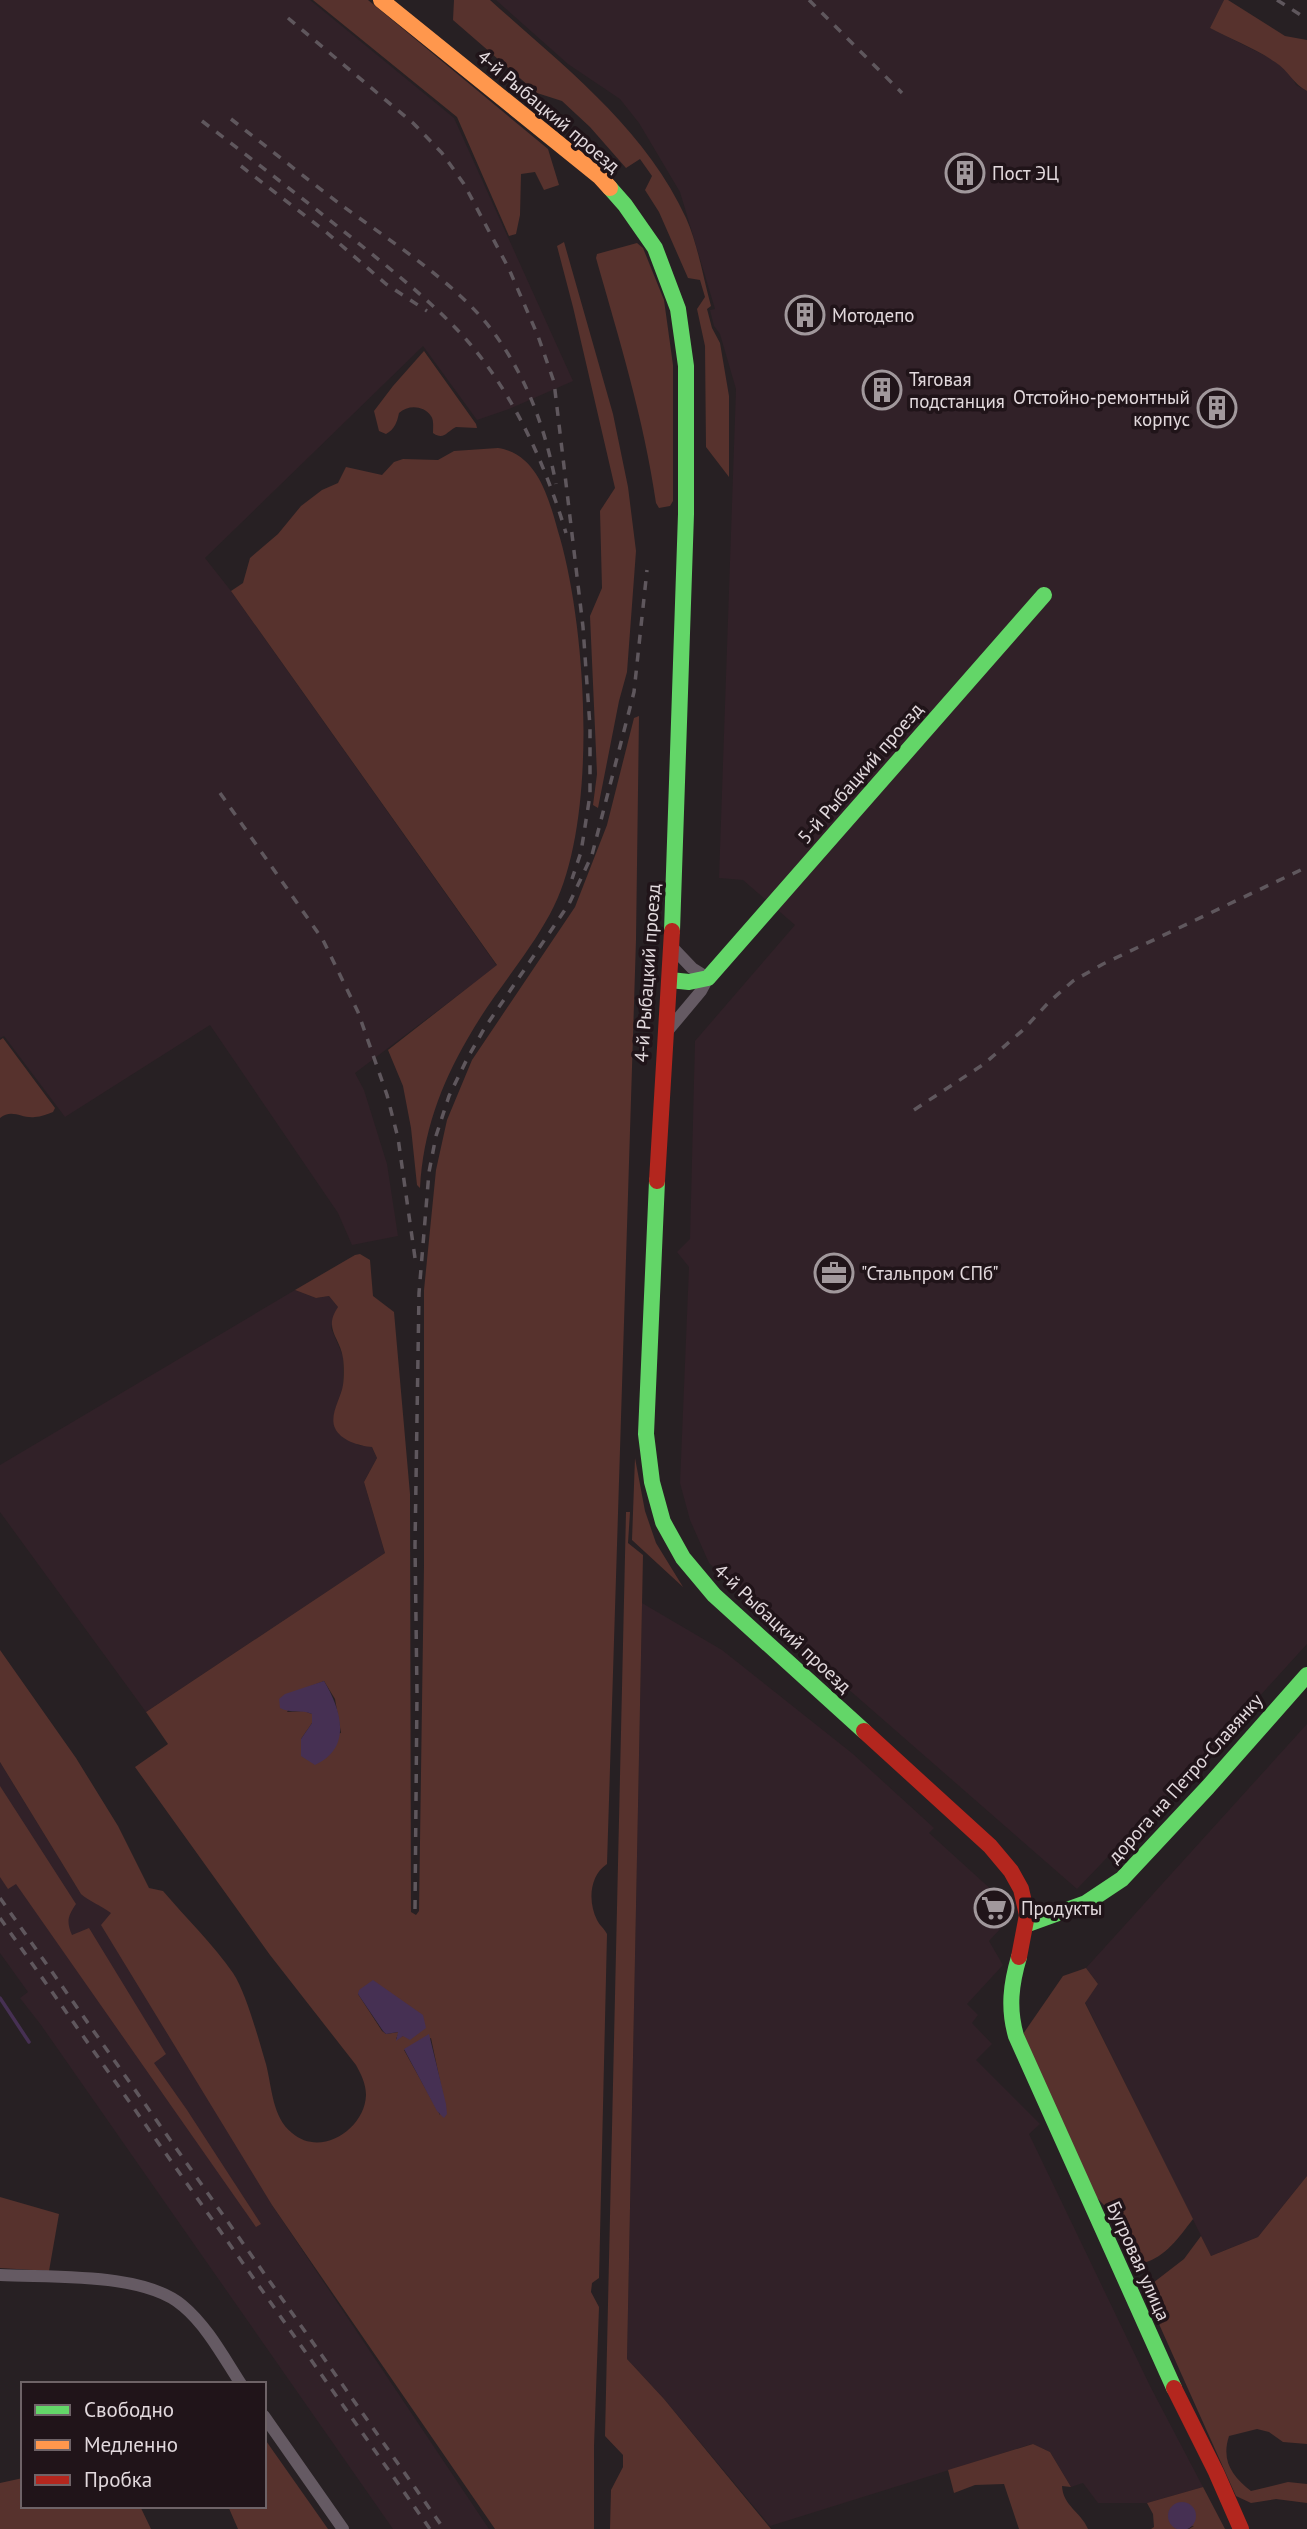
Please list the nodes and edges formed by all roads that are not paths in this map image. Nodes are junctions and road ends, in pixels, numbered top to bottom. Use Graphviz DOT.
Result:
graph roads {
  1 [pos="381,0"];
  2 [pos="1044,594"];
  3 [pos="672,947"];
  4 [pos="708,978"];
  5 [pos="670,980"];
  6 [pos="665,1034"];
  7 [pos="1307,1675"];
  8 [pos="1028,1924"];
  9 [pos="0,2275"];
  10 [pos="241,2382"];
  11 [pos="266,2419"];
  12 [pos="1239,2522"];
  13 [pos="343,2529"];
  1 -- 3 [label="street, 4-й Рыбацкий проезд"];
  2 -- 4 [label="street, 5-й Рыбацкий проезд"];
  3 -- 4 [label="street"];
  3 -- 5 [label="street, 4-й Рыбацкий проезд"];
  4 -- 5 [label="street"];
  4 -- 6 [label="street, 5-й Рыбацкий проезд"];
  5 -- 6 [label="street, 4-й Рыбацкий проезд"];
  6 -- 8 [label="street, 4-й Рыбацкий проезд"];
  7 -- 8 [label="street, дорога на Петро-Славянку"];
  8 -- 12 [label="street, Бугровая улица"];
  9 -- 10 [label="street"];
  11 -- 13 [label="street"];
}
